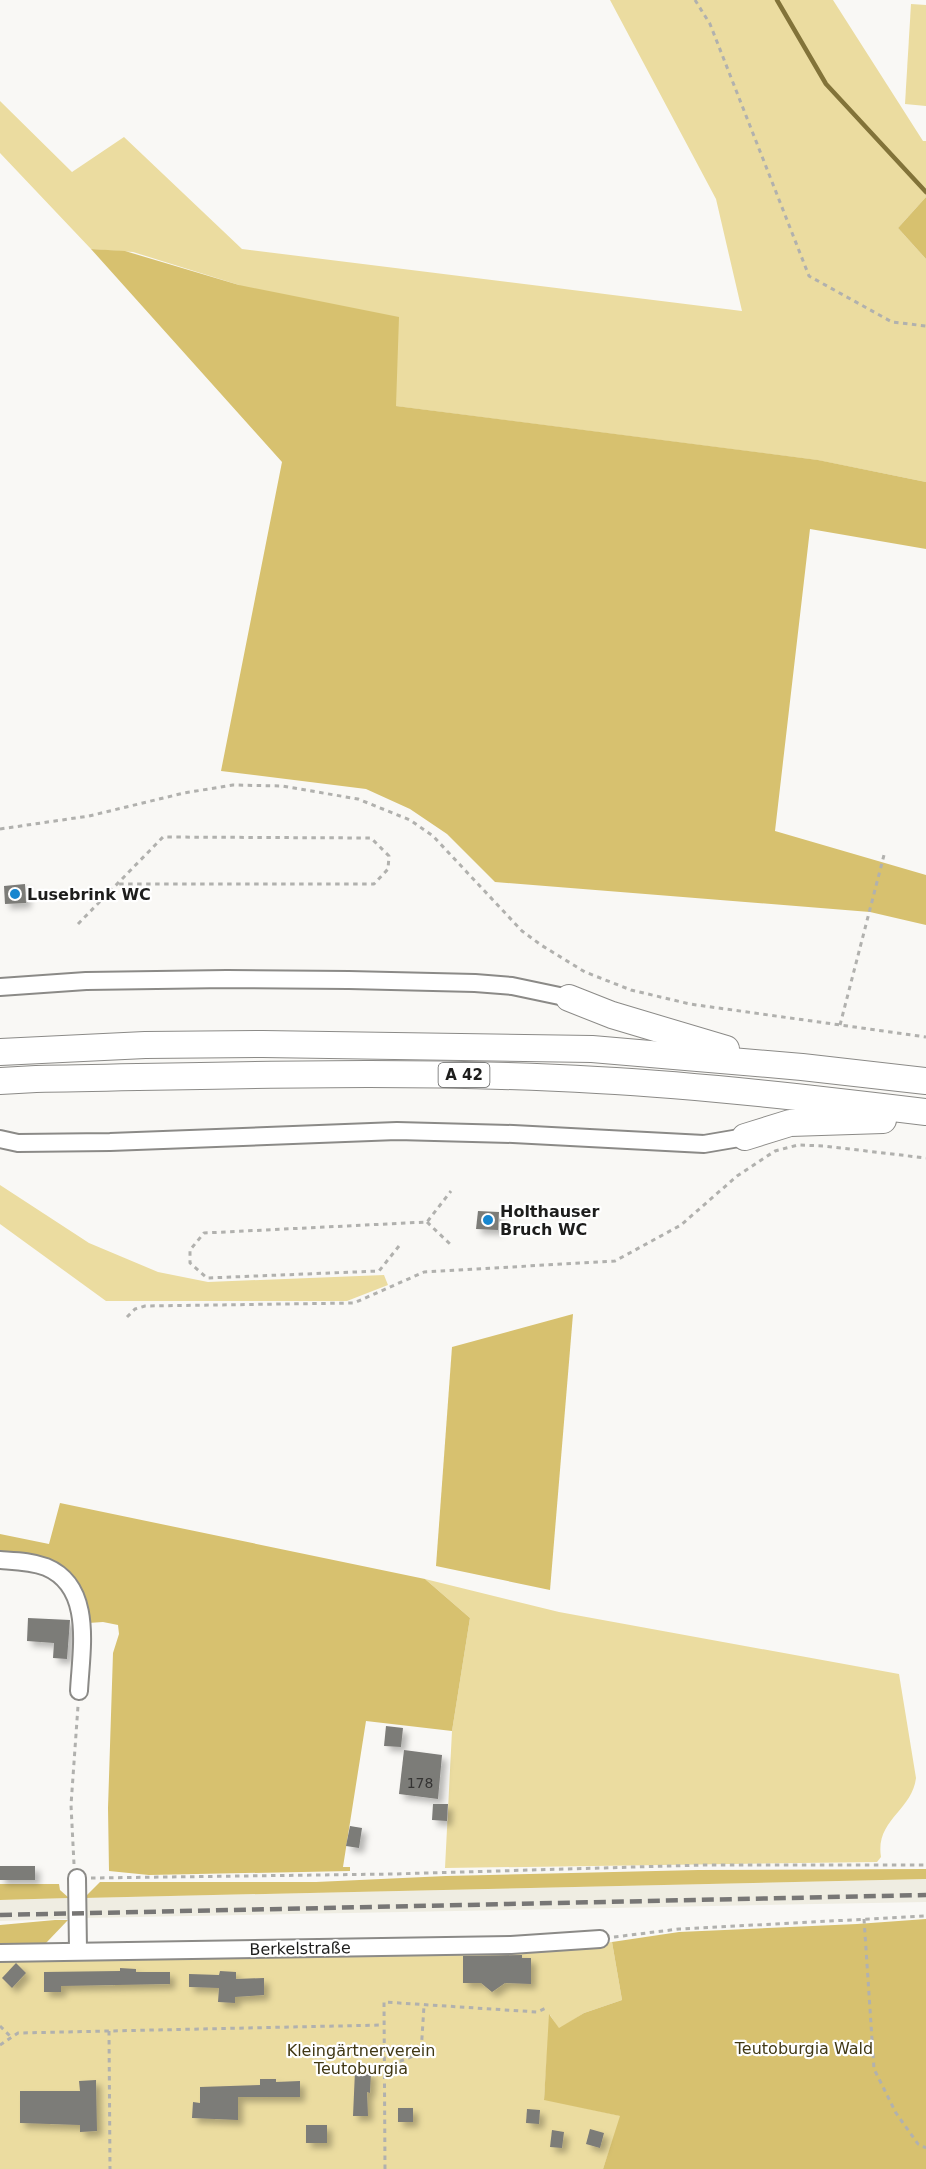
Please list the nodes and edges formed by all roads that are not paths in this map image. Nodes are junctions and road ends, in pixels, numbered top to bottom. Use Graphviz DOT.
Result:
graph roads {
  1 [pos="0,987"];
  2 [pos="569,998"];
  3 [pos="0,1052"];
  4 [pos="802,1067"];
  5 [pos="0,1081"];
  6 [pos="926,1081"];
  7 [pos="926,1112"];
  8 [pos="926,1120"];
  9 [pos="745,1137"];
  10 [pos="0,1139"];
  11 [pos="0,1560"];
  12 [pos="79,1691"];
  13 [pos="77,1878"];
  14 [pos="600,1939"];
  15 [pos="78,1950"];
  16 [pos="0,1953"];
  1 -- 2 [label="street"];
  2 -- 4 [label="highway"];
  3 -- 4 [label="highway, A 42"];
  4 -- 6 [label="highway, A 42"];
  5 -- 7 [label="highway, A 42"];
  8 -- 9 [label="highway"];
  9 -- 10 [label="street"];
  11 -- 12 [label="street"];
  13 -- 15 [label="street"];
  14 -- 15 [label="street, Berkelstraße"];
  15 -- 16 [label="street, Berkelstraße"];
}
